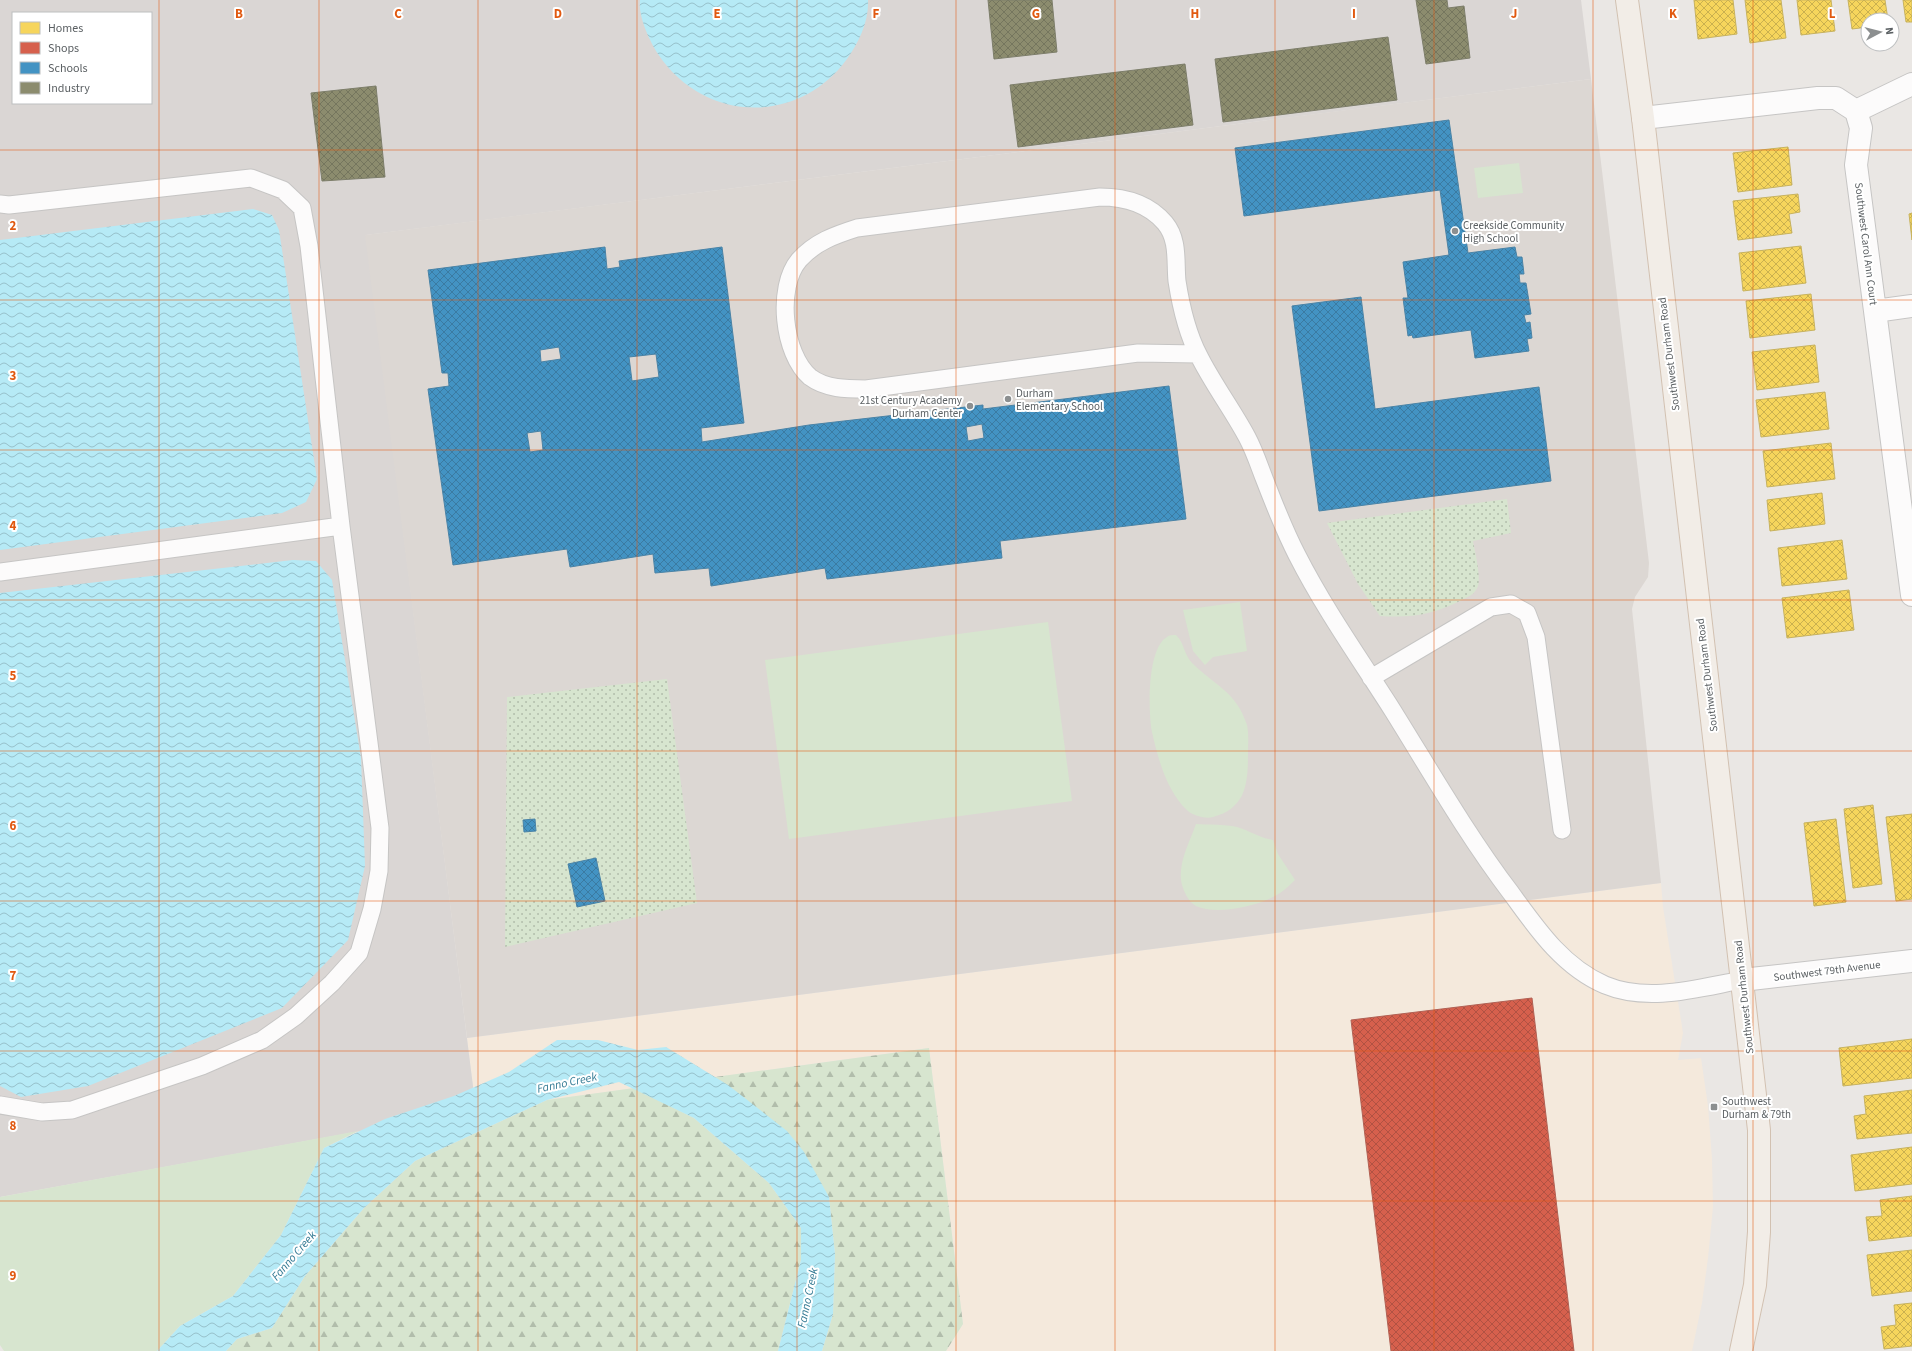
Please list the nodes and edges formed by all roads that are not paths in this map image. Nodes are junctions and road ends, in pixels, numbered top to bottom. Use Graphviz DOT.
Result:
graph roads {
  1 [pos="1627,0"];
  2 [pos="1912,84"];
  3 [pos="1856,111"];
  4 [pos="1643,118"];
  5 [pos="0,204"];
  6 [pos="1912,306"];
  7 [pos="1875,311"];
  8 [pos="1198,354"];
  9 [pos="341,526"];
  10 [pos="0,572"];
  11 [pos="1912,594"];
  12 [pos="1371,678"];
  13 [pos="1562,830"];
  14 [pos="1912,961"];
  15 [pos="1742,980"];
  16 [pos="0,1105"];
  17 [pos="1741,1351"];
  1 -- 4 [label="main road, Southwest Durham Road"];
  2 -- 3 [label="street"];
  3 -- 4 [label="street"];
  3 -- 7 [label="street, Southwest Carol Ann Court"];
  4 -- 15 [label="main road, Southwest Durham Road"];
  5 -- 9 [label="lane"];
  6 -- 7 [label="street"];
  7 -- 11 [label="street, Southwest Carol Ann Court"];
  8 -- 8 [label="lane"];
  8 -- 12 [label="lane"];
  9 -- 10 [label="lane"];
  9 -- 16 [label="lane"];
  12 -- 13 [label="lane"];
  12 -- 15 [label="lane"];
  14 -- 15 [label="street, Southwest 79th Avenue"];
  15 -- 17 [label="main road, Southwest Durham Road"];
}
